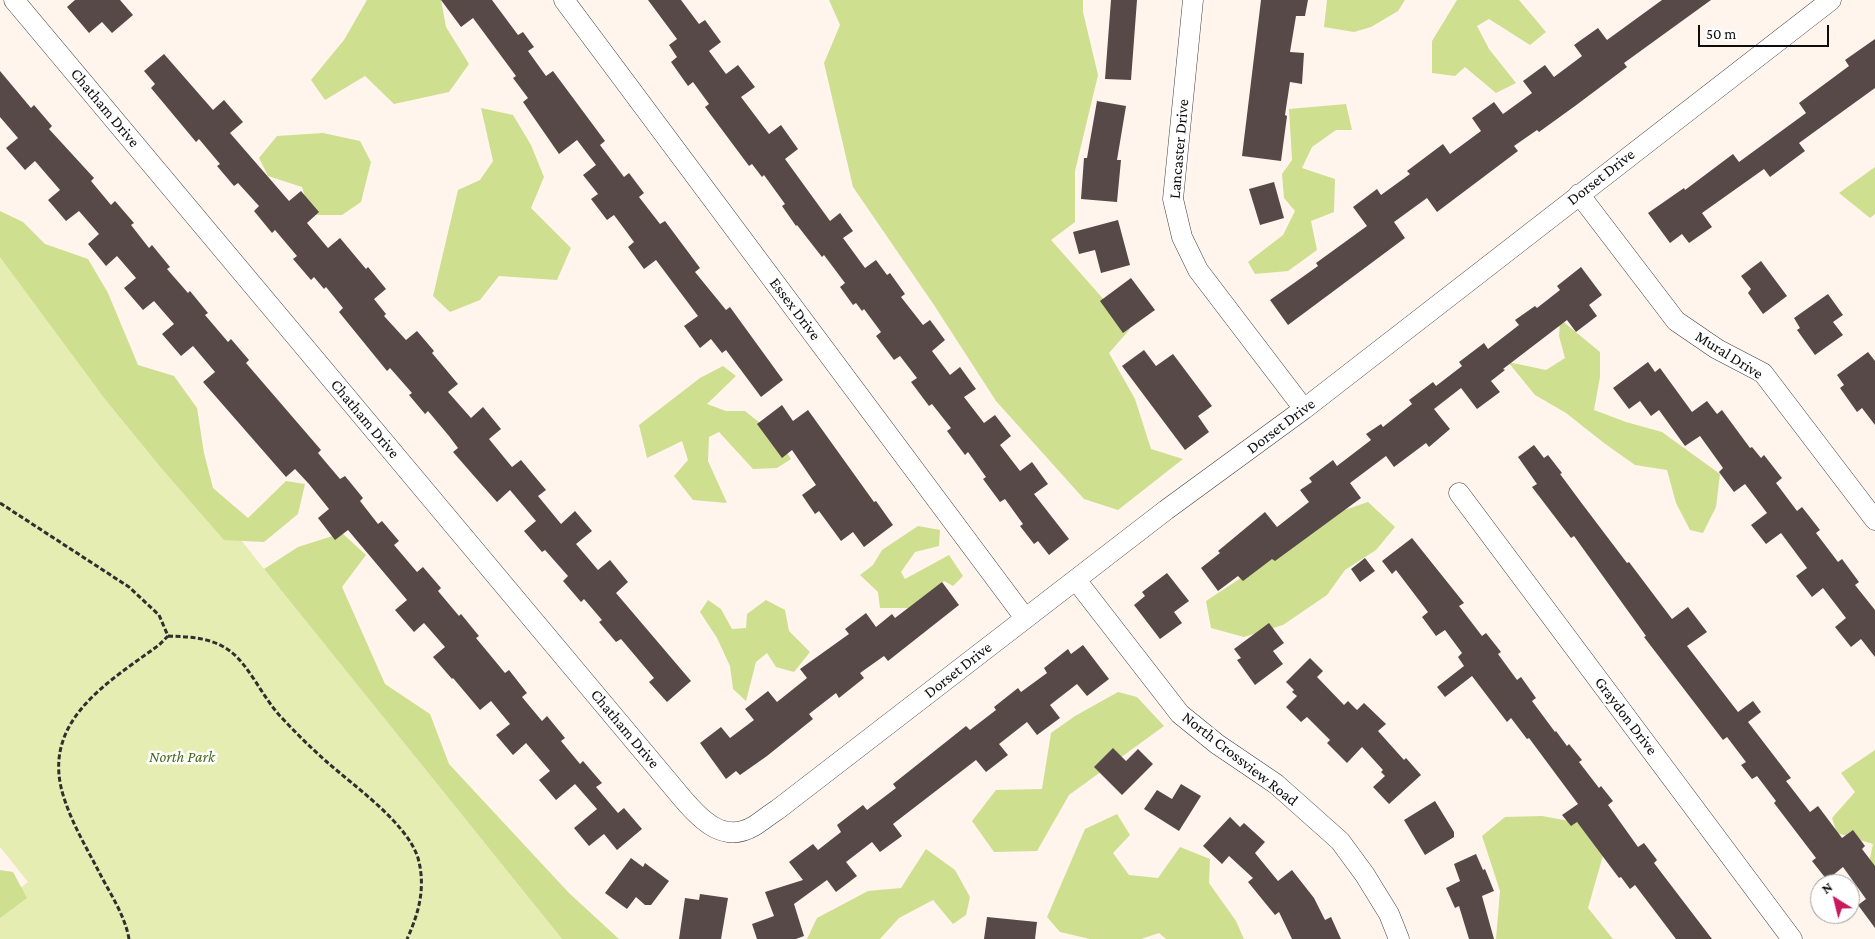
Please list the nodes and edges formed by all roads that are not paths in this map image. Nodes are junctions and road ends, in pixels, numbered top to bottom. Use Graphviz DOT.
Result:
graph roads {
  1 [pos="14,0"];
  2 [pos="564,0"];
  3 [pos="1193,0"];
  4 [pos="1831,0"];
  5 [pos="1579,194"];
  6 [pos="1304,409"];
  7 [pos="1459,493"];
  8 [pos="1875,520"];
  9 [pos="1076,580"];
  10 [pos="1026,618"];
  11 [pos="721,830"];
  12 [pos="1399,939"];
  13 [pos="1792,939"];
  1 -- 11 [label="street, Chatham Drive"];
  2 -- 10 [label="street, Essex Drive"];
  3 -- 6 [label="street, Lancaster Drive"];
  4 -- 5 [label="street, Dorset Drive"];
  5 -- 6 [label="street, Dorset Drive"];
  5 -- 8 [label="street, Mural Drive"];
  6 -- 9 [label="street, Dorset Drive"];
  7 -- 13 [label="street, Graydon Drive"];
  9 -- 10 [label="street, Dorset Drive"];
  9 -- 12 [label="street, North Crossview Road"];
  10 -- 11 [label="street, Dorset Drive"];
}
